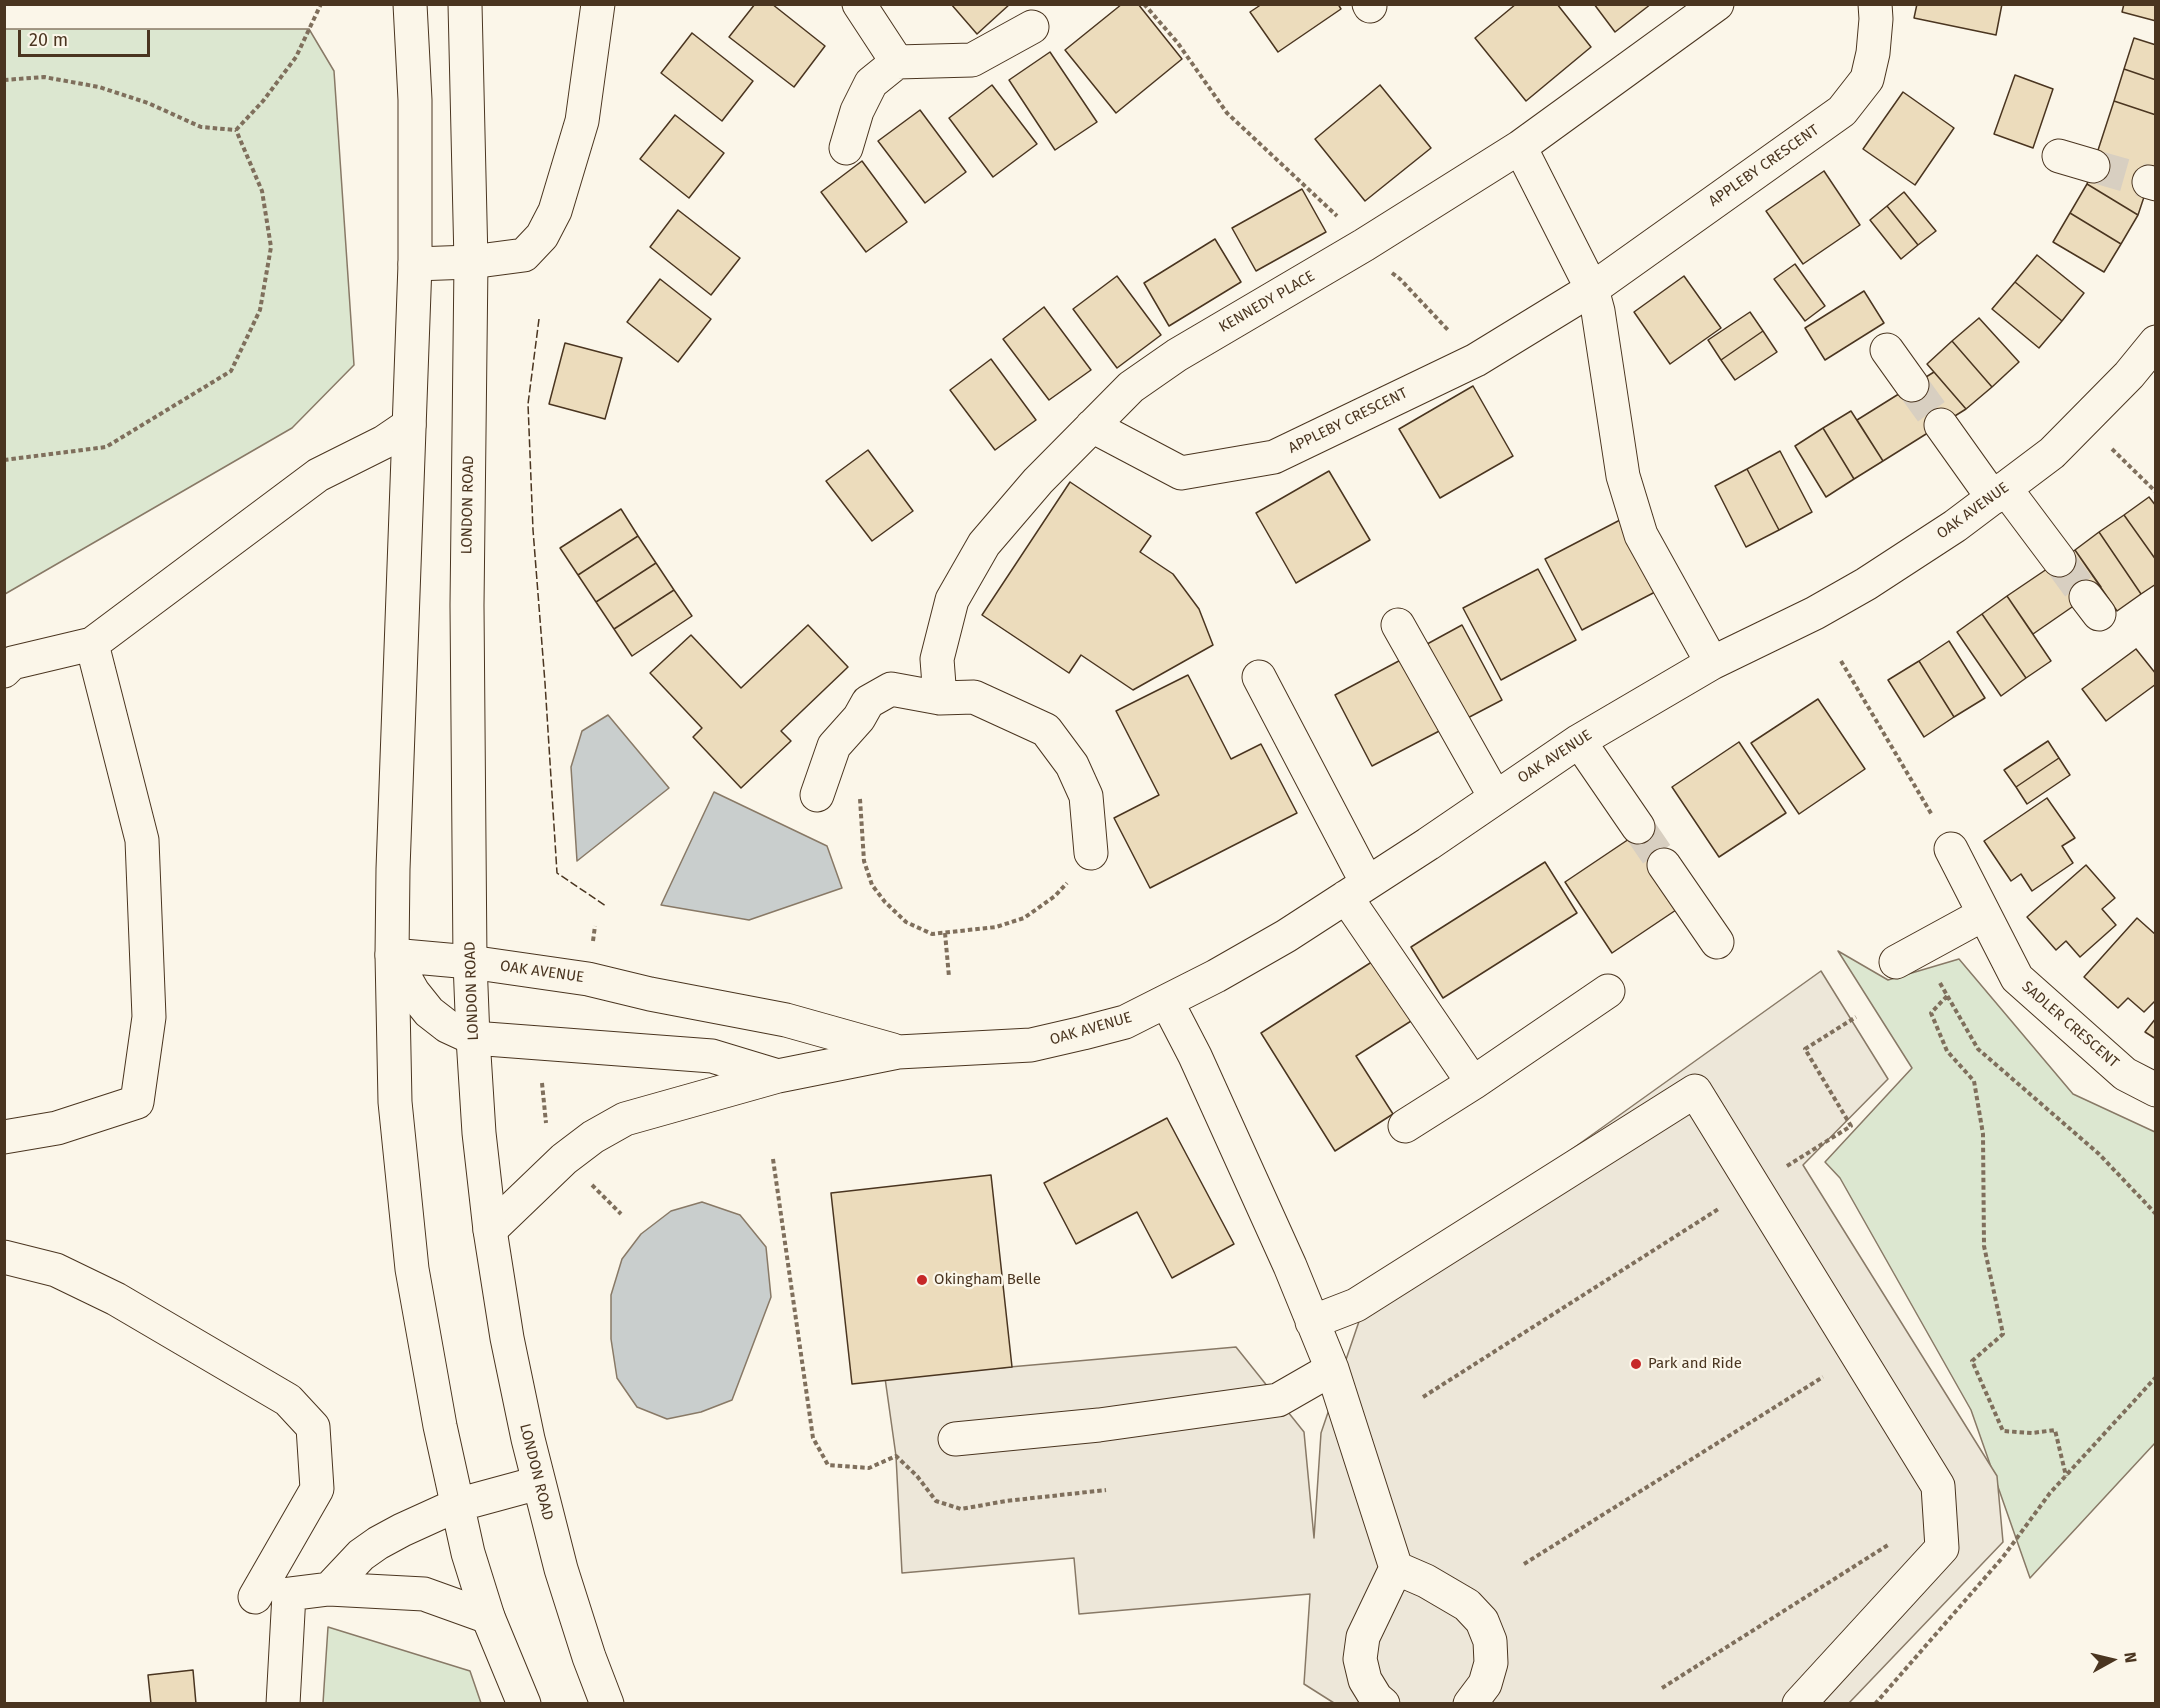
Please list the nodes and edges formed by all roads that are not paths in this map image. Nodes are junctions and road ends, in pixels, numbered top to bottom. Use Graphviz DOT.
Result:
graph roads {
  1 [pos="410,4"];
  2 [pos="465,4"];
  3 [pos="598,4"];
  4 [pos="859,4"];
  5 [pos="1717,4"];
  6 [pos="1875,4"];
  7 [pos="1032,27"];
  8 [pos="897,62"];
  9 [pos="1520,147"];
  10 [pos="846,148"];
  11 [pos="2059,156"];
  12 [pos="2093,166"];
  13 [pos="471,262"];
  14 [pos="415,264"];
  15 [pos="1592,288"];
  16 [pos="1887,350"];
  17 [pos="2153,351"];
  18 [pos="1912,385"];
  19 [pos="409,425"];
  20 [pos="1941,425"];
  21 [pos="1092,426"];
  22 [pos="2000,493"];
  23 [pos="2059,560"];
  24 [pos="1398,625"];
  25 [pos="92,644"];
  26 [pos="1712,663"];
  27 [pos="4,671"];
  28 [pos="1260,677"];
  29 [pos="940,698"];
  30 [pos="1579,741"];
  31 [pos="817,795"];
  32 [pos="1495,797"];
  33 [pos="1638,826"];
  34 [pos="1951,849"];
  35 [pos="1091,853"];
  36 [pos="1664,865"];
  37 [pos="1356,890"];
  38 [pos="1984,914"];
  39 [pos="1717,942"];
  40 [pos="392,955"];
  41 [pos="1908,956"];
  42 [pos="470,962"];
  43 [pos="1608,991"];
  44 [pos="1167,1002"];
  45 [pos="473,1038"];
  46 [pos="898,1052"];
  47 [pos="778,1076"];
  48 [pos="1473,1083"];
  49 [pos="2156,1090"];
  50 [pos="1405,1126"];
  51 [pos="4,1137"];
  52 [pos="490,1230"];
  53 [pos="4,1257"];
  54 [pos="1312,1322"];
  55 [pos="1332,1369"];
  56 [pos="955,1439"];
  57 [pos="538,1483"];
  58 [pos="457,1505"];
  59 [pos="1396,1568"];
  60 [pos="329,1589"];
  61 [pos="255,1597"];
  62 [pos="488,1617"];
  63 [pos="283,1704"];
  64 [pos="524,1704"];
  65 [pos="606,1704"];
  66 [pos="1383,1704"];
  67 [pos="1470,1704"];
  68 [pos="1799,1704"];
  1 -- 14 [label="street"];
  2 -- 13 [label="street, LONDON ROAD"];
  3 -- 13 [label="street"];
  4 -- 8 [label="street"];
  5 -- 9 [label="street, KENNEDY PLACE"];
  6 -- 15 [label="street, APPLEBY CRESCENT"];
  7 -- 8 [label="street"];
  8 -- 10 [label="street"];
  9 -- 15 [label="street"];
  9 -- 21 [label="street, KENNEDY PLACE"];
  11 -- 12 [label="street"];
  13 -- 14 [label="street"];
  13 -- 42 [label="street, LONDON ROAD"];
  14 -- 19 [label="street"];
  15 -- 21 [label="street, APPLEBY CRESCENT"];
  15 -- 26 [label="street"];
  16 -- 18 [label="street"];
  17 -- 22 [label="street, OAK AVENUE"];
  19 -- 25 [label="street"];
  19 -- 40 [label="street"];
  20 -- 22 [label="street"];
  21 -- 29 [label="street, KENNEDY PLACE"];
  22 -- 23 [label="street"];
  22 -- 26 [label="street, OAK AVENUE"];
  24 -- 32 [label="street"];
  25 -- 27 [label="street"];
  25 -- 51 [label="street"];
  26 -- 30 [label="street, OAK AVENUE"];
  28 -- 37 [label="street"];
  29 -- 31 [label="street"];
  29 -- 35 [label="street"];
  30 -- 32 [label="street, OAK AVENUE"];
  30 -- 33 [label="street"];
  32 -- 37 [label="street, OAK AVENUE"];
  34 -- 38 [label="street, SADLER CRESCENT"];
  36 -- 39 [label="street"];
  37 -- 44 [label="street, OAK AVENUE"];
  37 -- 48 [label="street"];
  38 -- 41 [label="street"];
  38 -- 49 [label="street, SADLER CRESCENT"];
  40 -- 42 [label="street, OAK AVENUE"];
  40 -- 45 [label="street, OAK AVENUE"];
  40 -- 58 [label="street"];
  42 -- 45 [label="street, LONDON ROAD"];
  42 -- 46 [label="street, OAK AVENUE"];
  43 -- 48 [label="street"];
  44 -- 46 [label="street, OAK AVENUE"];
  44 -- 54 [label="street"];
  45 -- 47 [label="street, OAK AVENUE"];
  45 -- 52 [label="street, LONDON ROAD"];
  46 -- 47 [label="street, OAK AVENUE"];
  47 -- 52 [label="street, OAK AVENUE"];
  48 -- 50 [label="street"];
  52 -- 57 [label="street, LONDON ROAD"];
  53 -- 61 [label="street"];
  54 -- 55 [label="street"];
  54 -- 68 [label="street"];
  55 -- 56 [label="street"];
  55 -- 59 [label="street"];
  57 -- 58 [label="street"];
  57 -- 65 [label="street, LONDON ROAD"];
  58 -- 60 [label="street"];
  58 -- 62 [label="street"];
  59 -- 66 [label="street"];
  59 -- 67 [label="street"];
  60 -- 62 [label="street"];
  60 -- 63 [label="street"];
  62 -- 64 [label="street"];
}
